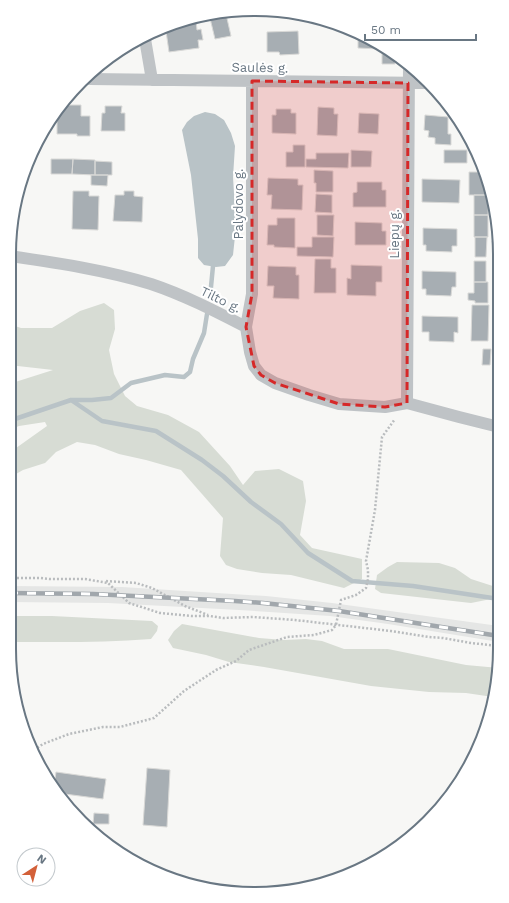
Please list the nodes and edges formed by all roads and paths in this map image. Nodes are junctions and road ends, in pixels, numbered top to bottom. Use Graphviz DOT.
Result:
graph roads {
  1 [pos="146,43"];
  2 [pos="409,72"];
  3 [pos="93,79"];
  4 [pos="152,80"];
  5 [pos="252,81"];
  6 [pos="408,83"];
  7 [pos="420,83"];
  8 [pos="16,257"];
  9 [pos="246,326"];
  10 [pos="406,403"];
  11 [pos="493,424"];
  12 [pos="16,578"];
  13 [pos="98,581"];
  14 [pos="210,616"];
  15 [pos="336,625"];
  16 [pos="493,645"];
  17 [pos="38,748"];
  1 -- 4 [label="street"];
  2 -- 6 [label="street, Liepų g."];
  3 -- 4 [label="street, Saulės g."];
  4 -- 5 [label="street, Saulės g."];
  5 -- 6 [label="street, Saulės g."];
  5 -- 9 [label="street, Palydovo g."];
  6 -- 7 [label="street, Saulės g."];
  6 -- 10 [label="street, Liepų g."];
  8 -- 9 [label="street, Tilto g."];
  9 -- 10 [label="street, Tilto g."];
  10 -- 11 [label="street, Tilto g."];
  10 -- 15 [label="path"];
  12 -- 13 [label="path"];
  13 -- 14 [label="path"];
  13 -- 14 [label="path"];
  14 -- 15 [label="path"];
  15 -- 16 [label="path"];
  15 -- 17 [label="path"];
}
